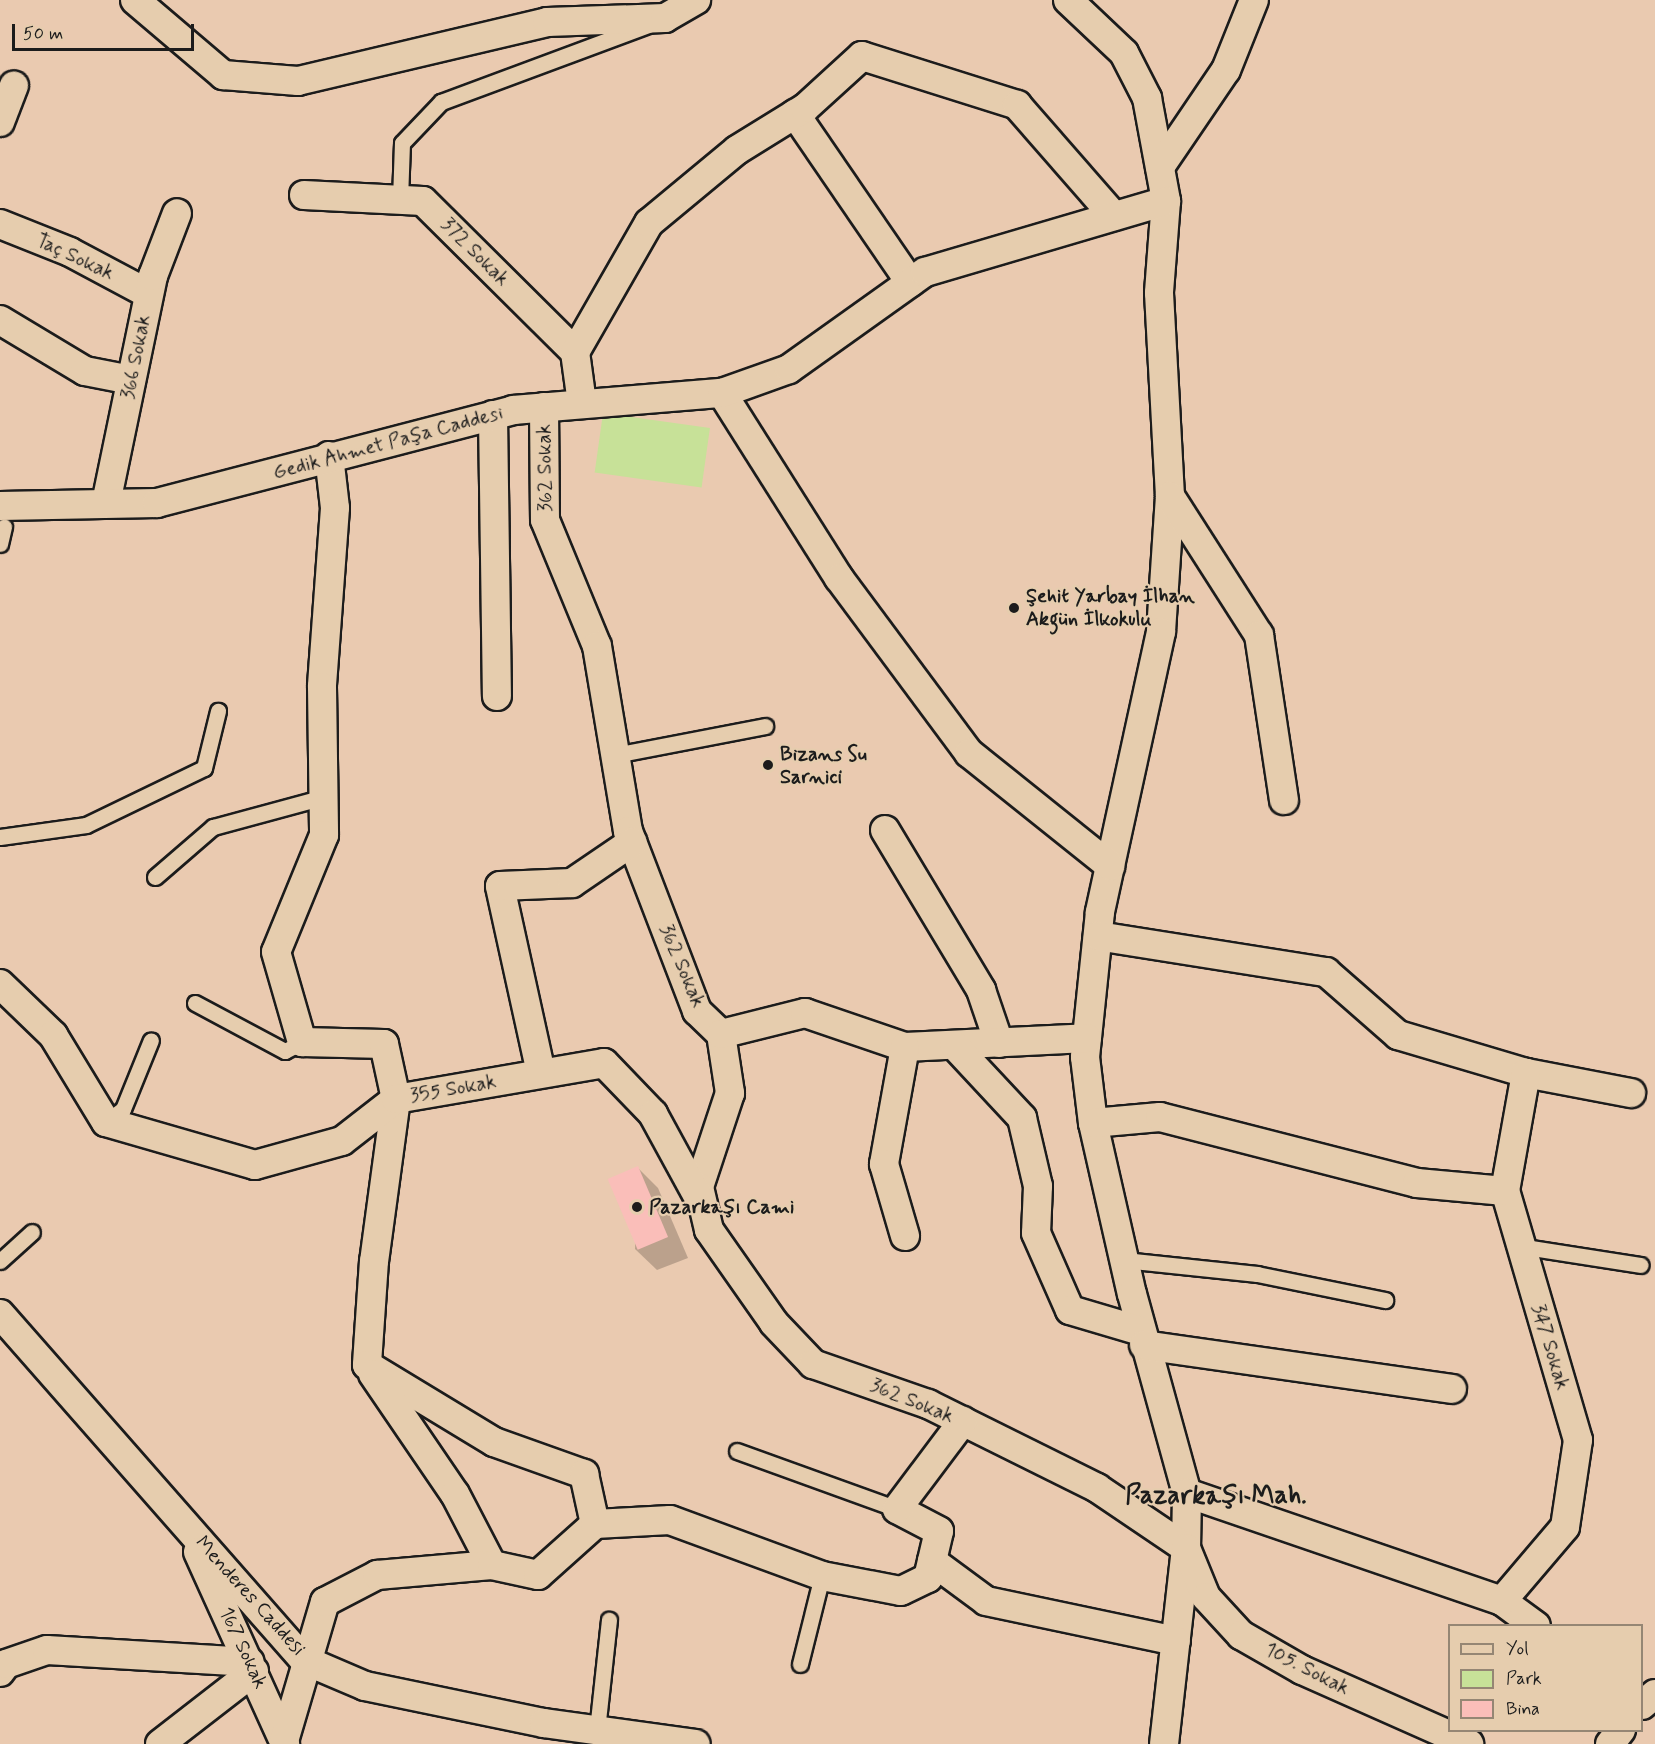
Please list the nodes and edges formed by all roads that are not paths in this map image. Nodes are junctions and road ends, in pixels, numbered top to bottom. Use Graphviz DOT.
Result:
graph roads {
  1 [pos="135,0"];
  2 [pos="696,0"];
  3 [pos="1068,0"];
  4 [pos="1254,0"];
  5 [pos="665,18"];
  6 [pos="14,86"];
  7 [pos="795,114"];
  8 [pos="0,122"];
  9 [pos="1160,167"];
  10 [pos="304,195"];
  11 [pos="400,200"];
  12 [pos="1166,201"];
  13 [pos="177,213"];
  14 [pos="1114,216"];
  15 [pos="0,224"];
  16 [pos="910,282"];
  17 [pos="149,294"];
  18 [pos="0,320"];
  19 [pos="575,352"];
  20 [pos="131,380"];
  21 [pos="722,393"];
  22 [pos="582,403"];
  23 [pos="544,407"];
  24 [pos="493,415"];
  25 [pos="329,456"];
  26 [pos="1170,496"];
  27 [pos="106,503"];
  28 [pos="2,516"];
  29 [pos="0,544"];
  30 [pos="497,696"];
  31 [pos="218,711"];
  32 [pos="765,726"];
  33 [pos="615,755"];
  34 [pos="324,797"];
  35 [pos="1284,800"];
  36 [pos="885,830"];
  37 [pos="0,837"];
  38 [pos="633,842"];
  39 [pos="1110,866"];
  40 [pos="155,877"];
  41 [pos="1098,936"];
  42 [pos="0,984"];
  43 [pos="195,1003"];
  44 [pos="721,1034"];
  45 [pos="1088,1038"];
  46 [pos="151,1041"];
  47 [pos="302,1042"];
  48 [pos="999,1043"];
  49 [pos="954,1045"];
  50 [pos="905,1047"];
  51 [pos="542,1073"];
  52 [pos="1526,1073"];
  53 [pos="1631,1093"];
  54 [pos="396,1099"];
  55 [pos="106,1122"];
  56 [pos="1093,1124"];
  57 [pos="1505,1191"];
  58 [pos="703,1207"];
  59 [pos="32,1232"];
  60 [pos="905,1236"];
  61 [pos="1519,1246"];
  62 [pos="1124,1260"];
  63 [pos="0,1261"];
  64 [pos="1641,1264"];
  65 [pos="1385,1300"];
  66 [pos="0,1314"];
  67 [pos="1143,1338"];
  68 [pos="367,1365"];
  69 [pos="1452,1389"];
  70 [pos="963,1421"];
  71 [pos="737,1451"];
  72 [pos="1187,1493"];
  73 [pos="897,1509"];
  74 [pos="183,1521"];
  75 [pos="595,1524"];
  76 [pos="1186,1548"];
  77 [pos="932,1561"];
  78 [pos="492,1565"];
  79 [pos="822,1576"];
  80 [pos="1502,1601"];
  81 [pos="609,1620"];
  82 [pos="1533,1624"];
  83 [pos="1176,1641"];
  84 [pos="304,1660"];
  85 [pos="800,1664"];
  86 [pos="252,1667"];
  87 [pos="0,1672"];
  88 [pos="597,1730"];
  89 [pos="1620,1732"];
  90 [pos="285,1743"];
  91 [pos="160,1744"];
  92 [pos="696,1744"];
  93 [pos="1164,1744"];
  94 [pos="1469,1744"];
  95 [pos="1610,1744"];
  1 -- 5 [label="street"];
  2 -- 5 [label="street"];
  3 -- 9 [label="street"];
  4 -- 9 [label="street"];
  5 -- 11 [label="lane"];
  6 -- 8 [label="street"];
  7 -- 14 [label="street"];
  7 -- 16 [label="street"];
  7 -- 19 [label="street"];
  9 -- 12 [label="street"];
  10 -- 11 [label="street, 372 Sokak"];
  11 -- 19 [label="street, 372 Sokak"];
  12 -- 14 [label="street, Gedik Ahmet Paşa Caddesi"];
  12 -- 26 [label="street"];
  13 -- 17 [label="street, 366 Sokak"];
  14 -- 16 [label="street, Gedik Ahmet Paşa Caddesi"];
  15 -- 17 [label="street, Taç Sokak"];
  16 -- 21 [label="street, Gedik Ahmet Paşa Caddesi"];
  17 -- 20 [label="street, 366 Sokak"];
  18 -- 20 [label="street"];
  19 -- 22 [label="street"];
  20 -- 27 [label="street, 366 Sokak"];
  21 -- 22 [label="street, Gedik Ahmet Paşa Caddesi"];
  21 -- 39 [label="street"];
  22 -- 23 [label="street, Gedik Ahmet Paşa Caddesi"];
  23 -- 24 [label="street, Gedik Ahmet Paşa Caddesi"];
  23 -- 33 [label="street, 362 Sokak"];
  24 -- 25 [label="street, Gedik Ahmet Paşa Caddesi"];
  24 -- 30 [label="street"];
  25 -- 27 [label="street, Gedik Ahmet Paşa Caddesi"];
  25 -- 34 [label="street"];
  26 -- 35 [label="street"];
  26 -- 39 [label="street"];
  27 -- 28 [label="street, Gedik Ahmet Paşa Caddesi"];
  28 -- 29 [label="lane"];
  31 -- 37 [label="lane"];
  32 -- 33 [label="lane"];
  33 -- 38 [label="street, 362 Sokak"];
  34 -- 40 [label="lane"];
  34 -- 47 [label="street"];
  36 -- 48 [label="street"];
  38 -- 44 [label="street, 362 Sokak"];
  38 -- 51 [label="street"];
  39 -- 41 [label="street"];
  41 -- 45 [label="street"];
  41 -- 52 [label="street"];
  42 -- 55 [label="street"];
  43 -- 47 [label="lane"];
  44 -- 50 [label="street"];
  44 -- 58 [label="street, 362 Sokak"];
  45 -- 48 [label="street"];
  45 -- 56 [label="street"];
  46 -- 55 [label="lane"];
  47 -- 54 [label="street"];
  48 -- 49 [label="street"];
  49 -- 50 [label="street"];
  49 -- 67 [label="street"];
  50 -- 60 [label="street"];
  51 -- 54 [label="street, 355 Sokak"];
  51 -- 58 [label="street, 355 Sokak"];
  52 -- 53 [label="street"];
  52 -- 57 [label="street, 347 Sokak"];
  54 -- 55 [label="street, 355 Sokak"];
  54 -- 68 [label="street"];
  56 -- 57 [label="street"];
  56 -- 62 [label="street"];
  57 -- 61 [label="street, 347 Sokak"];
  58 -- 70 [label="street, 362 Sokak"];
  59 -- 63 [label="lane"];
  61 -- 64 [label="lane"];
  61 -- 80 [label="street, 347 Sokak"];
  62 -- 65 [label="lane"];
  62 -- 67 [label="street"];
  66 -- 74 [label="street, Menderes Caddesi"];
  67 -- 69 [label="street"];
  67 -- 72 [label="street"];
  68 -- 75 [label="street"];
  68 -- 78 [label="street"];
  70 -- 73 [label="street"];
  70 -- 76 [label="street, 362 Sokak"];
  71 -- 73 [label="lane"];
  72 -- 76 [label="street"];
  72 -- 80 [label="street"];
  73 -- 77 [label="street"];
  74 -- 84 [label="street, Menderes Caddesi"];
  74 -- 86 [label="street, 167 Sokak"];
  75 -- 78 [label="street"];
  75 -- 79 [label="street"];
  76 -- 83 [label="street"];
  76 -- 94 [label="street, 105. Sokak"];
  77 -- 79 [label="street"];
  77 -- 83 [label="street"];
  78 -- 84 [label="street"];
  79 -- 85 [label="lane"];
  80 -- 82 [label="street"];
  81 -- 88 [label="lane"];
  83 -- 93 [label="street"];
  84 -- 88 [label="street, Menderes Caddesi"];
  84 -- 90 [label="street"];
  86 -- 87 [label="street"];
  86 -- 90 [label="street, 167 Sokak"];
  86 -- 91 [label="street"];
  88 -- 92 [label="street, Menderes Caddesi"];
  89 -- 95 [label="street"];
}
